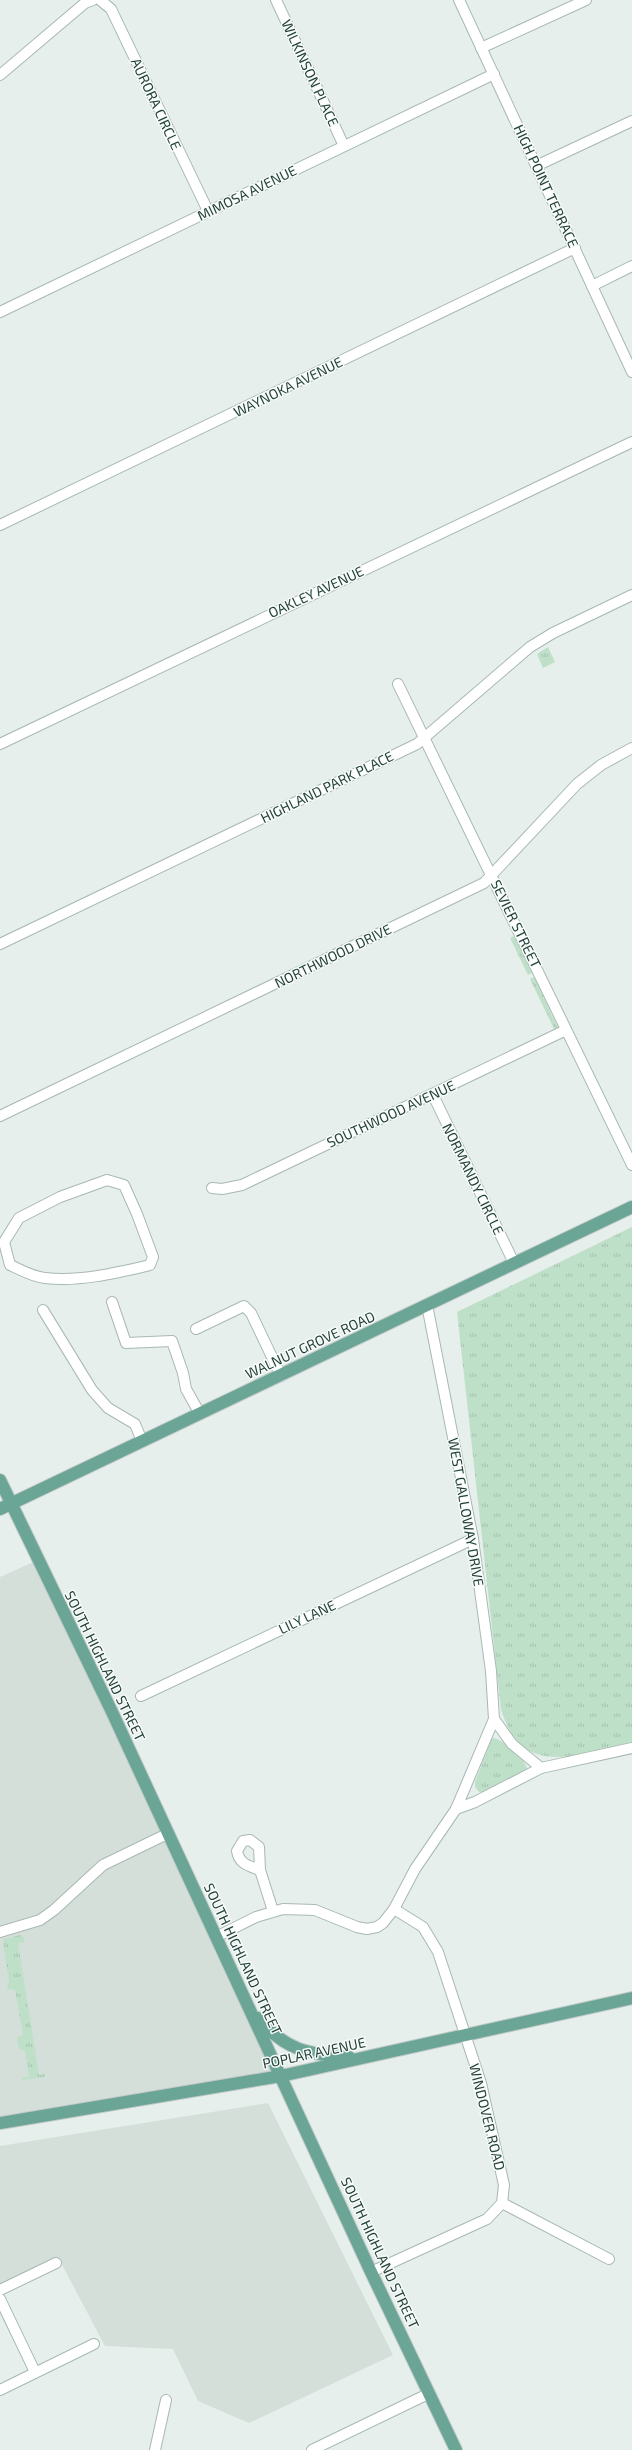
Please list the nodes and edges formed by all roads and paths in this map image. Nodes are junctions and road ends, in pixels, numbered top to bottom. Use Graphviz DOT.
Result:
graph roads {
  1 [pos="93,0"];
  2 [pos="100,0"];
  3 [pos="276,0"];
  4 [pos="459,0"];
  5 [pos="586,0"];
  6 [pos="481,48"];
  7 [pos="494,74"];
  8 [pos="0,75"];
  9 [pos="632,121"];
  10 [pos="344,146"];
  11 [pos="536,166"];
  12 [pos="208,212"];
  13 [pos="575,248"];
  14 [pos="632,266"];
  15 [pos="592,286"];
  16 [pos="0,312"];
  17 [pos="632,372"];
  18 [pos="632,442"];
  19 [pos="0,525"];
  20 [pos="632,595"];
  21 [pos="398,684"];
  22 [pos="426,738"];
  23 [pos="0,744"];
  24 [pos="632,748"];
  25 [pos="492,876"];
  26 [pos="0,944"];
  27 [pos="566,1030"];
  28 [pos="433,1095"];
  29 [pos="0,1116"];
  30 [pos="632,1165"];
  31 [pos="212,1188"];
  32 [pos="632,1207"];
  33 [pos="514,1263"];
  34 [pos="10,1265"];
  35 [pos="0,1270"];
  36 [pos="112,1302"];
  37 [pos="427,1305"];
  38 [pos="43,1310"];
  39 [pos="196,1329"];
  40 [pos="281,1376"];
  41 [pos="200,1414"];
  42 [pos="142,1441"];
  43 [pos="0,1480"];
  44 [pos="5,1506"];
  45 [pos="473,1539"];
  46 [pos="141,1696"];
  47 [pos="494,1719"];
  48 [pos="632,1748"];
  49 [pos="541,1768"];
  50 [pos="456,1809"];
  51 [pos="167,1834"];
  52 [pos="260,1870"];
  53 [pos="394,1909"];
  54 [pos="273,1911"];
  55 [pos="0,1932"];
  56 [pos="216,1937"];
  57 [pos="632,1998"];
  58 [pos="247,2002"];
  59 [pos="466,2037"];
  60 [pos="362,2058"];
  61 [pos="281,2076"];
  62 [pos="0,2124"];
  63 [pos="502,2203"];
  64 [pos="608,2259"];
  65 [pos="56,2263"];
  66 [pos="371,2272"];
  67 [pos="0,2290"];
  68 [pos="0,2298"];
  69 [pos="94,2344"];
  70 [pos="35,2372"];
  71 [pos="0,2390"];
  72 [pos="430,2393"];
  73 [pos="166,2400"];
  74 [pos="155,2450"];
  75 [pos="312,2450"];
  76 [pos="456,2450"];
  1 -- 8 [label="street"];
  2 -- 12 [label="street, AURORA CIRCLE"];
  3 -- 10 [label="street, WILKINSON PLACE"];
  4 -- 6 [label="street, HIGH POINT TERRACE"];
  5 -- 6 [label="street"];
  6 -- 7 [label="street, HIGH POINT TERRACE"];
  7 -- 10 [label="street, MIMOSA AVENUE"];
  7 -- 11 [label="street, HIGH POINT TERRACE"];
  9 -- 11 [label="street"];
  10 -- 12 [label="street, MIMOSA AVENUE"];
  11 -- 13 [label="street, HIGH POINT TERRACE"];
  12 -- 16 [label="street, MIMOSA AVENUE"];
  13 -- 15 [label="street, HIGH POINT TERRACE"];
  13 -- 19 [label="street, WAYNOKA AVENUE"];
  14 -- 15 [label="street"];
  15 -- 17 [label="street, HIGH POINT TERRACE"];
  18 -- 23 [label="street, OAKLEY AVENUE"];
  20 -- 22 [label="street, HIGHLAND PARK PLACE"];
  21 -- 22 [label="street, SEVIER STREET"];
  22 -- 25 [label="street, SEVIER STREET"];
  22 -- 26 [label="street, HIGHLAND PARK PLACE"];
  24 -- 25 [label="street, NORTHWOOD DRIVE"];
  25 -- 27 [label="street, SEVIER STREET"];
  25 -- 29 [label="street, NORTHWOOD DRIVE"];
  27 -- 28 [label="street, SOUTHWOOD AVENUE"];
  27 -- 30 [label="street, SEVIER STREET"];
  28 -- 31 [label="street, SOUTHWOOD AVENUE"];
  28 -- 33 [label="street, NORMANDY CIRCLE"];
  32 -- 33 [label="main road, WALNUT GROVE ROAD"];
  33 -- 37 [label="main road, WALNUT GROVE ROAD"];
  34 -- 34 [label="street"];
  34 -- 35 [label="street"];
  36 -- 41 [label="street"];
  37 -- 40 [label="main road, WALNUT GROVE ROAD"];
  37 -- 45 [label="street, WEST GALLOWAY DRIVE"];
  38 -- 42 [label="street"];
  39 -- 40 [label="street"];
  40 -- 41 [label="main road, WALNUT GROVE ROAD"];
  41 -- 42 [label="main road, WALNUT GROVE ROAD"];
  42 -- 44 [label="main road, WALNUT GROVE ROAD"];
  43 -- 44 [label="main road, SOUTH HIGHLAND STREET"];
  44 -- 51 [label="main road, SOUTH HIGHLAND STREET"];
  45 -- 46 [label="street, LILY LANE"];
  45 -- 47 [label="street, WEST GALLOWAY DRIVE"];
  47 -- 49 [label="street"];
  47 -- 50 [label="street, WEST GALLOWAY DRIVE"];
  48 -- 49 [label="street"];
  49 -- 50 [label="street"];
  50 -- 53 [label="street, WEST GALLOWAY DRIVE"];
  51 -- 55 [label="street"];
  51 -- 56 [label="main road, SOUTH HIGHLAND STREET"];
  52 -- 54 [label="street"];
  53 -- 54 [label="street, WEST GALLOWAY DRIVE"];
  53 -- 59 [label="street, WINDOVER ROAD"];
  54 -- 56 [label="street, WEST GALLOWAY DRIVE"];
  56 -- 58 [label="main road, SOUTH HIGHLAND STREET"];
  57 -- 59 [label="main road, POPLAR AVENUE"];
  58 -- 60 [label="main road"];
  58 -- 61 [label="main road, SOUTH HIGHLAND STREET"];
  59 -- 60 [label="main road, POPLAR AVENUE"];
  59 -- 63 [label="street, WINDOVER ROAD"];
  60 -- 61 [label="main road, POPLAR AVENUE"];
  61 -- 62 [label="main road, POPLAR AVENUE"];
  61 -- 66 [label="main road, SOUTH HIGHLAND STREET"];
  63 -- 64 [label="street"];
  63 -- 66 [label="street"];
  65 -- 67 [label="street"];
  66 -- 72 [label="main road, SOUTH HIGHLAND STREET"];
  68 -- 70 [label="street"];
  69 -- 70 [label="street"];
  70 -- 71 [label="street"];
  72 -- 75 [label="street"];
  72 -- 76 [label="main road, SOUTH HIGHLAND STREET"];
  73 -- 74 [label="street"];
}
